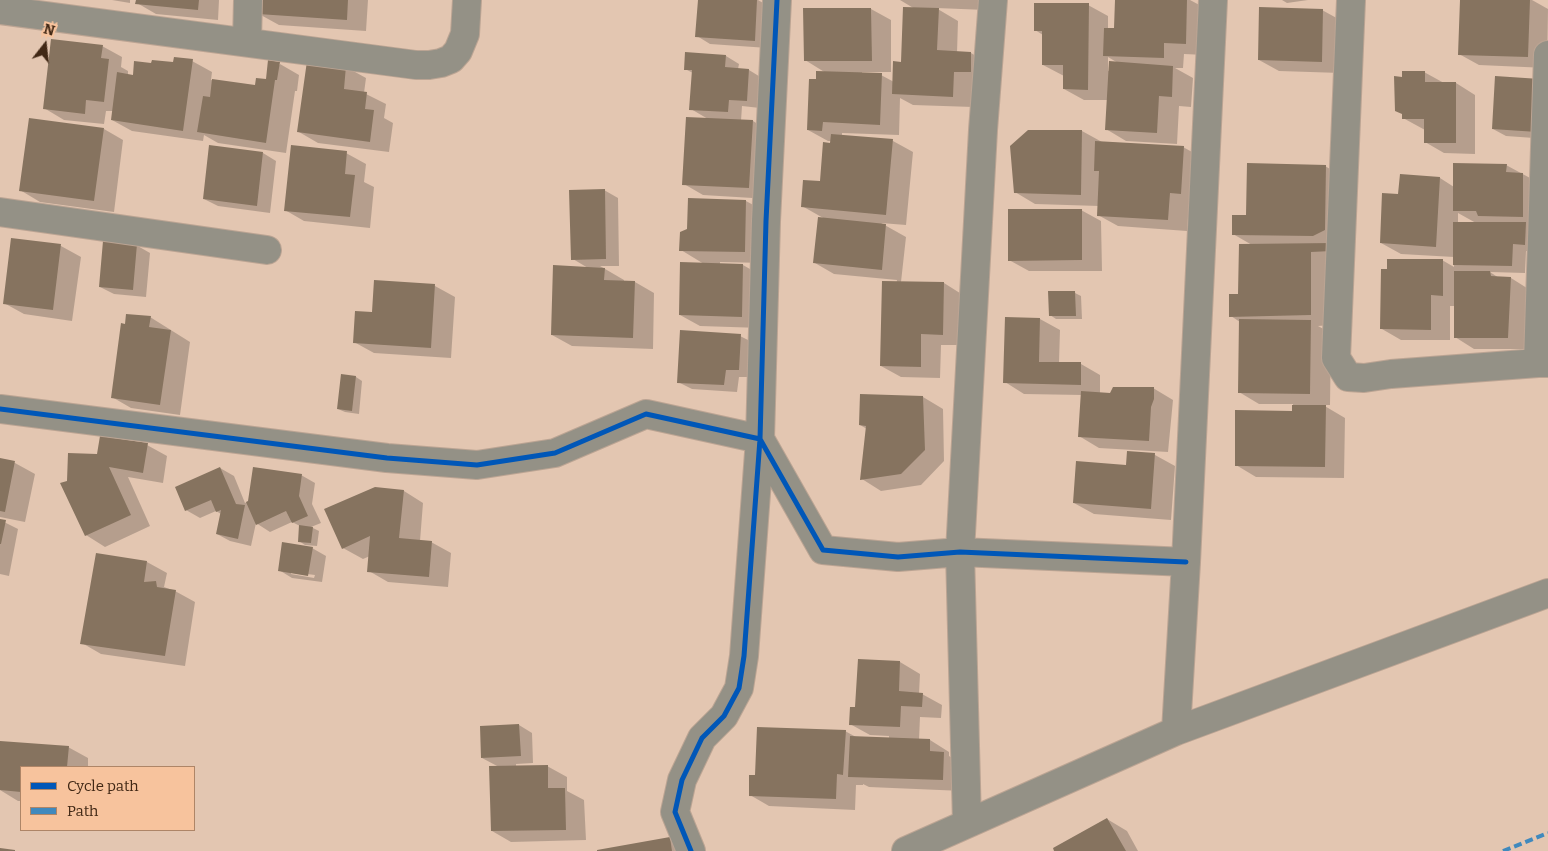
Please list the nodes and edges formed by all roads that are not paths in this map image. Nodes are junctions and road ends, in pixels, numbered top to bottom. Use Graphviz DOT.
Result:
graph roads {
  1 [pos="248,0"];
  2 [pos="467,0"];
  3 [pos="778,0"];
  4 [pos="993,0"];
  5 [pos="1213,0"];
  6 [pos="1351,0"];
  7 [pos="0,10"];
  8 [pos="247,42"];
  9 [pos="1548,55"];
  10 [pos="0,212"];
  11 [pos="267,250"];
  12 [pos="1543,363"];
  13 [pos="0,409"];
  14 [pos="760,439"];
  15 [pos="960,552"];
  16 [pos="1186,562"];
  17 [pos="1548,593"];
  18 [pos="1176,731"];
  19 [pos="968,823"];
  20 [pos="691,851"];
  21 [pos="906,851"];
  1 -- 8 [label="street"];
  2 -- 8 [label="street"];
  3 -- 14 [label="street"];
  4 -- 15 [label="street"];
  5 -- 16 [label="street"];
  6 -- 12 [label="street"];
  7 -- 8 [label="street"];
  9 -- 12 [label="street"];
  10 -- 11 [label="street"];
  13 -- 14 [label="street"];
  14 -- 15 [label="street"];
  14 -- 20 [label="street"];
  15 -- 16 [label="street"];
  15 -- 19 [label="street"];
  16 -- 18 [label="street"];
  17 -- 18 [label="street"];
  18 -- 19 [label="street"];
  19 -- 21 [label="street"];
}
